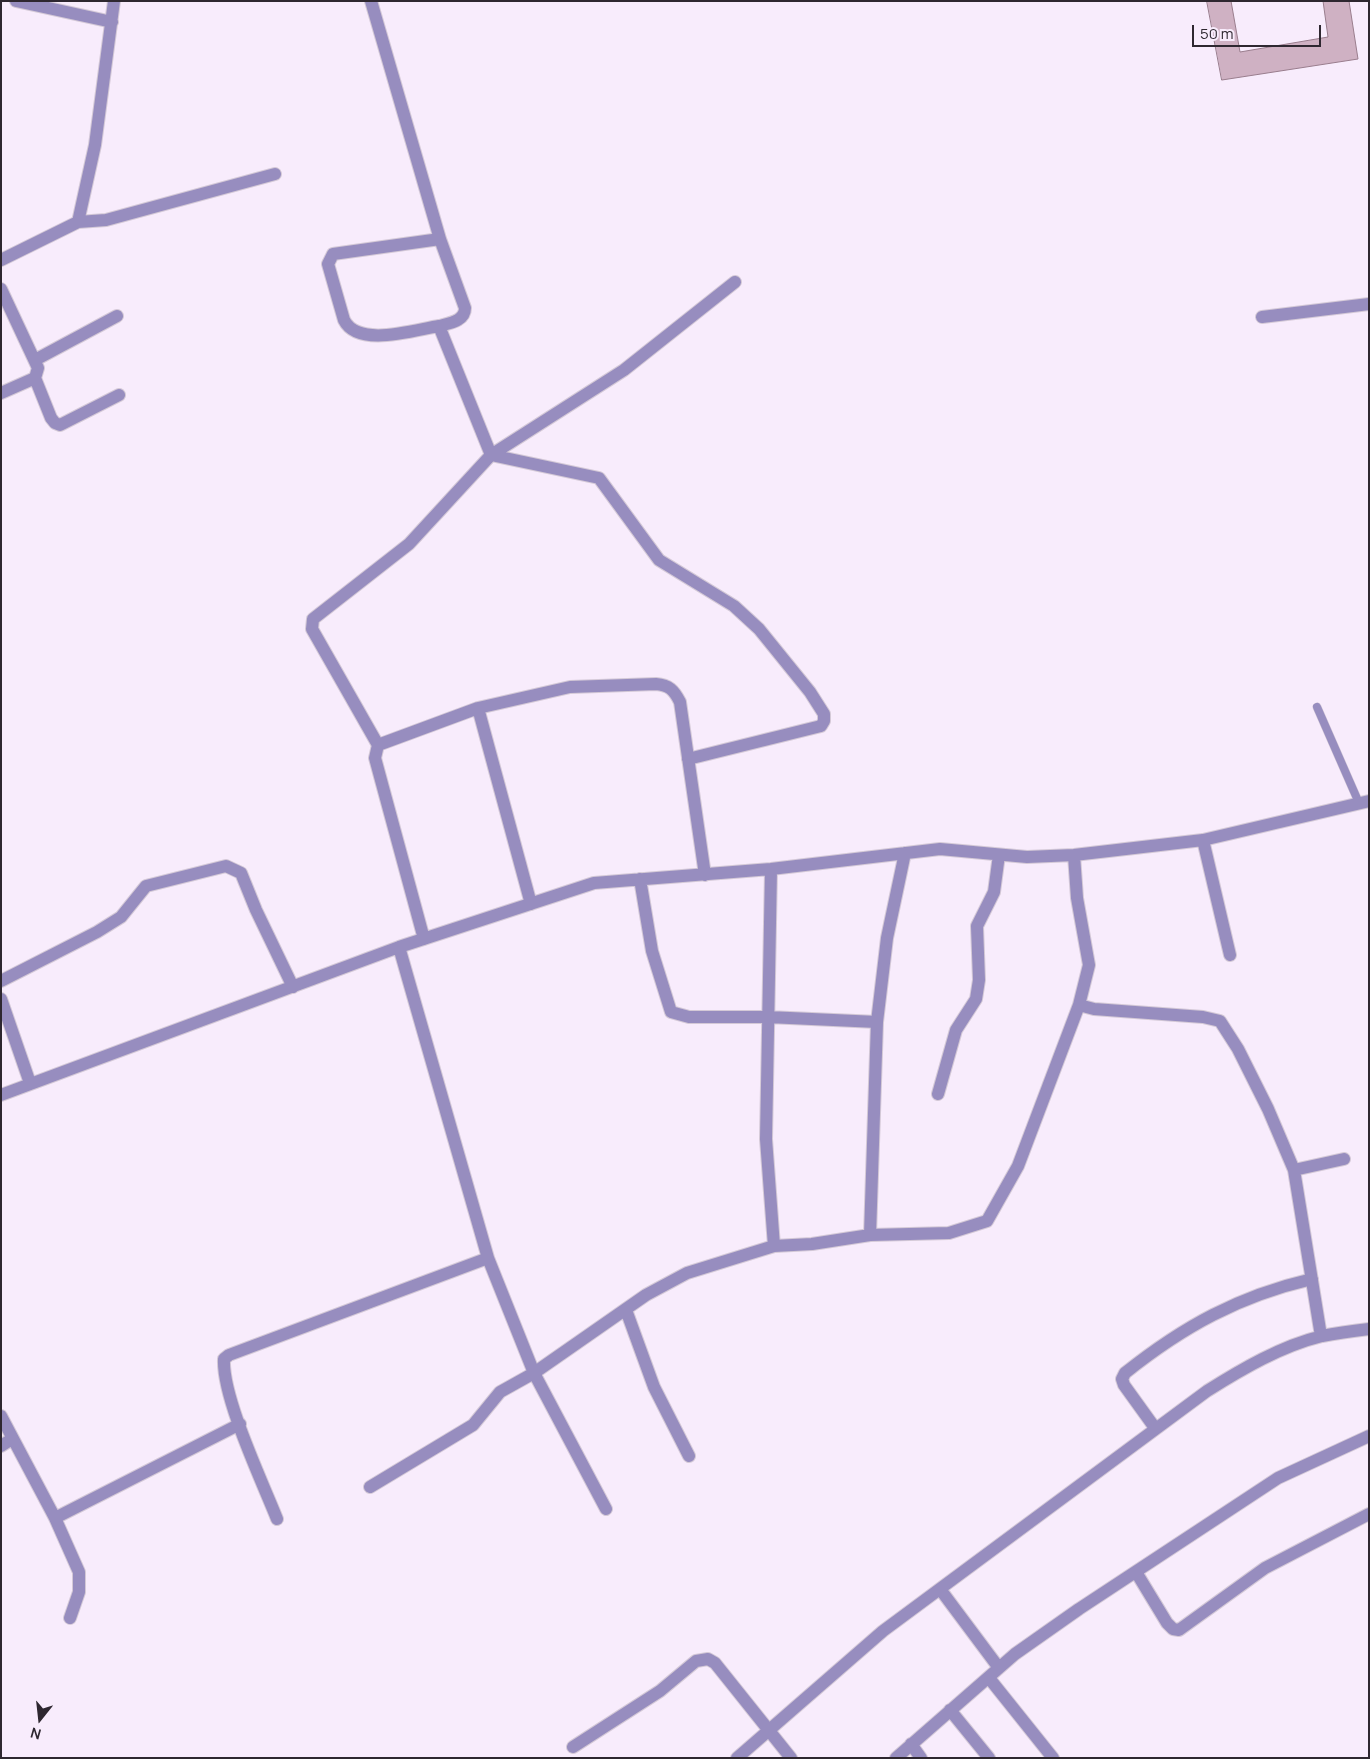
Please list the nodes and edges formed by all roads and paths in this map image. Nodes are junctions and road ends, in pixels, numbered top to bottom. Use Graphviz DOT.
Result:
graph roads {
  1 [pos="16,1"];
  2 [pos="114,1"];
  3 [pos="371,1"];
  4 [pos="112,22"];
  5 [pos="275,174"];
  6 [pos="78,222"];
  7 [pos="440,239"];
  8 [pos="1,260"];
  9 [pos="735,282"];
  10 [pos="1,289"];
  11 [pos="1369,304"];
  12 [pos="117,316"];
  13 [pos="1262,317"];
  14 [pos="439,326"];
  15 [pos="36,360"];
  16 [pos="35,378"];
  17 [pos="1,392"];
  18 [pos="119,395"];
  19 [pos="490,455"];
  20 [pos="1317,707"];
  21 [pos="478,708"];
  22 [pos="378,745"];
  23 [pos="688,759"];
  24 [pos="1364,802"];
  25 [pos="1203,840"];
  26 [pos="905,854"];
  27 [pos="999,855"];
  28 [pos="1074,855"];
  29 [pos="771,869"];
  30 [pos="705,875"];
  31 [pos="640,879"];
  32 [pos="531,904"];
  33 [pos="424,939"];
  34 [pos="399,947"];
  35 [pos="1230,955"];
  36 [pos="1,980"];
  37 [pos="293,986"];
  38 [pos="1,999"];
  39 [pos="1080,1005"];
  40 [pos="768,1017"];
  41 [pos="877,1022"];
  42 [pos="30,1083"];
  43 [pos="938,1094"];
  44 [pos="1,1095"];
  45 [pos="1344,1159"];
  46 [pos="1294,1170"];
  47 [pos="870,1235"];
  48 [pos="774,1246"];
  49 [pos="488,1258"];
  50 [pos="1312,1279"];
  51 [pos="626,1310"];
  52 [pos="1369,1329"];
  53 [pos="1321,1336"];
  54 [pos="534,1373"];
  55 [pos="1,1416"];
  56 [pos="240,1424"];
  57 [pos="1154,1428"];
  58 [pos="1367,1436"];
  59 [pos="12,1439"];
  60 [pos="1,1446"];
  61 [pos="1369,1450"];
  62 [pos="689,1456"];
  63 [pos="370,1487"];
  64 [pos="606,1509"];
  65 [pos="1369,1514"];
  66 [pos="54,1518"];
  67 [pos="277,1519"];
  68 [pos="1136,1572"];
  69 [pos="940,1588"];
  70 [pos="70,1618"];
  71 [pos="999,1668"];
  72 [pos="989,1678"];
  73 [pos="950,1710"];
  74 [pos="769,1730"];
  75 [pos="911,1744"];
  76 [pos="573,1746"];
  77 [pos="737,1758"];
  78 [pos="791,1758"];
  79 [pos="896,1758"];
  80 [pos="921,1758"];
  81 [pos="989,1758"];
  82 [pos="1053,1758"];
  1 -- 4 [label="street"];
  2 -- 4 [label="street"];
  3 -- 7 [label="street"];
  4 -- 6 [label="street"];
  5 -- 6 [label="street"];
  6 -- 8 [label="street"];
  7 -- 14 [label="street"];
  7 -- 14 [label="street"];
  9 -- 19 [label="street"];
  10 -- 15 [label="street"];
  11 -- 13 [label="street"];
  12 -- 15 [label="street"];
  14 -- 19 [label="street"];
  15 -- 16 [label="street"];
  16 -- 17 [label="street"];
  16 -- 18 [label="street"];
  19 -- 22 [label="street"];
  19 -- 23 [label="street"];
  20 -- 24 [label="lane"];
  21 -- 22 [label="street"];
  21 -- 23 [label="street"];
  21 -- 32 [label="street"];
  22 -- 33 [label="street"];
  23 -- 30 [label="street"];
  24 -- 25 [label="street"];
  25 -- 28 [label="street"];
  25 -- 35 [label="street"];
  26 -- 27 [label="street"];
  26 -- 29 [label="street"];
  26 -- 41 [label="street"];
  27 -- 28 [label="street"];
  27 -- 43 [label="street"];
  28 -- 39 [label="street"];
  29 -- 30 [label="street"];
  29 -- 40 [label="street"];
  30 -- 31 [label="street"];
  31 -- 32 [label="street"];
  31 -- 40 [label="street"];
  32 -- 33 [label="street"];
  33 -- 34 [label="street"];
  34 -- 37 [label="street"];
  34 -- 49 [label="street"];
  36 -- 37 [label="street"];
  37 -- 42 [label="street"];
  38 -- 42 [label="street"];
  39 -- 46 [label="street"];
  39 -- 47 [label="street"];
  40 -- 41 [label="street"];
  40 -- 48 [label="street"];
  41 -- 47 [label="street"];
  42 -- 44 [label="street"];
  45 -- 46 [label="street"];
  46 -- 50 [label="street"];
  47 -- 48 [label="street"];
  48 -- 51 [label="street"];
  49 -- 54 [label="street"];
  49 -- 56 [label="street"];
  50 -- 53 [label="street"];
  50 -- 57 [label="street"];
  51 -- 54 [label="street"];
  51 -- 62 [label="street"];
  52 -- 53 [label="street"];
  53 -- 57 [label="street"];
  54 -- 63 [label="street"];
  54 -- 64 [label="street"];
  55 -- 59 [label="street"];
  56 -- 66 [label="street"];
  56 -- 67 [label="street"];
  57 -- 69 [label="street"];
  58 -- 61 [label="street"];
  58 -- 68 [label="street"];
  59 -- 60 [label="street"];
  59 -- 66 [label="street"];
  65 -- 68 [label="street"];
  66 -- 70 [label="street"];
  68 -- 71 [label="street"];
  69 -- 71 [label="street"];
  69 -- 74 [label="street"];
  71 -- 72 [label="street"];
  72 -- 73 [label="street"];
  72 -- 82 [label="street"];
  73 -- 75 [label="street"];
  73 -- 81 [label="street"];
  74 -- 76 [label="street"];
  74 -- 77 [label="street"];
  74 -- 78 [label="street"];
  75 -- 79 [label="street"];
  75 -- 80 [label="street"];
}
